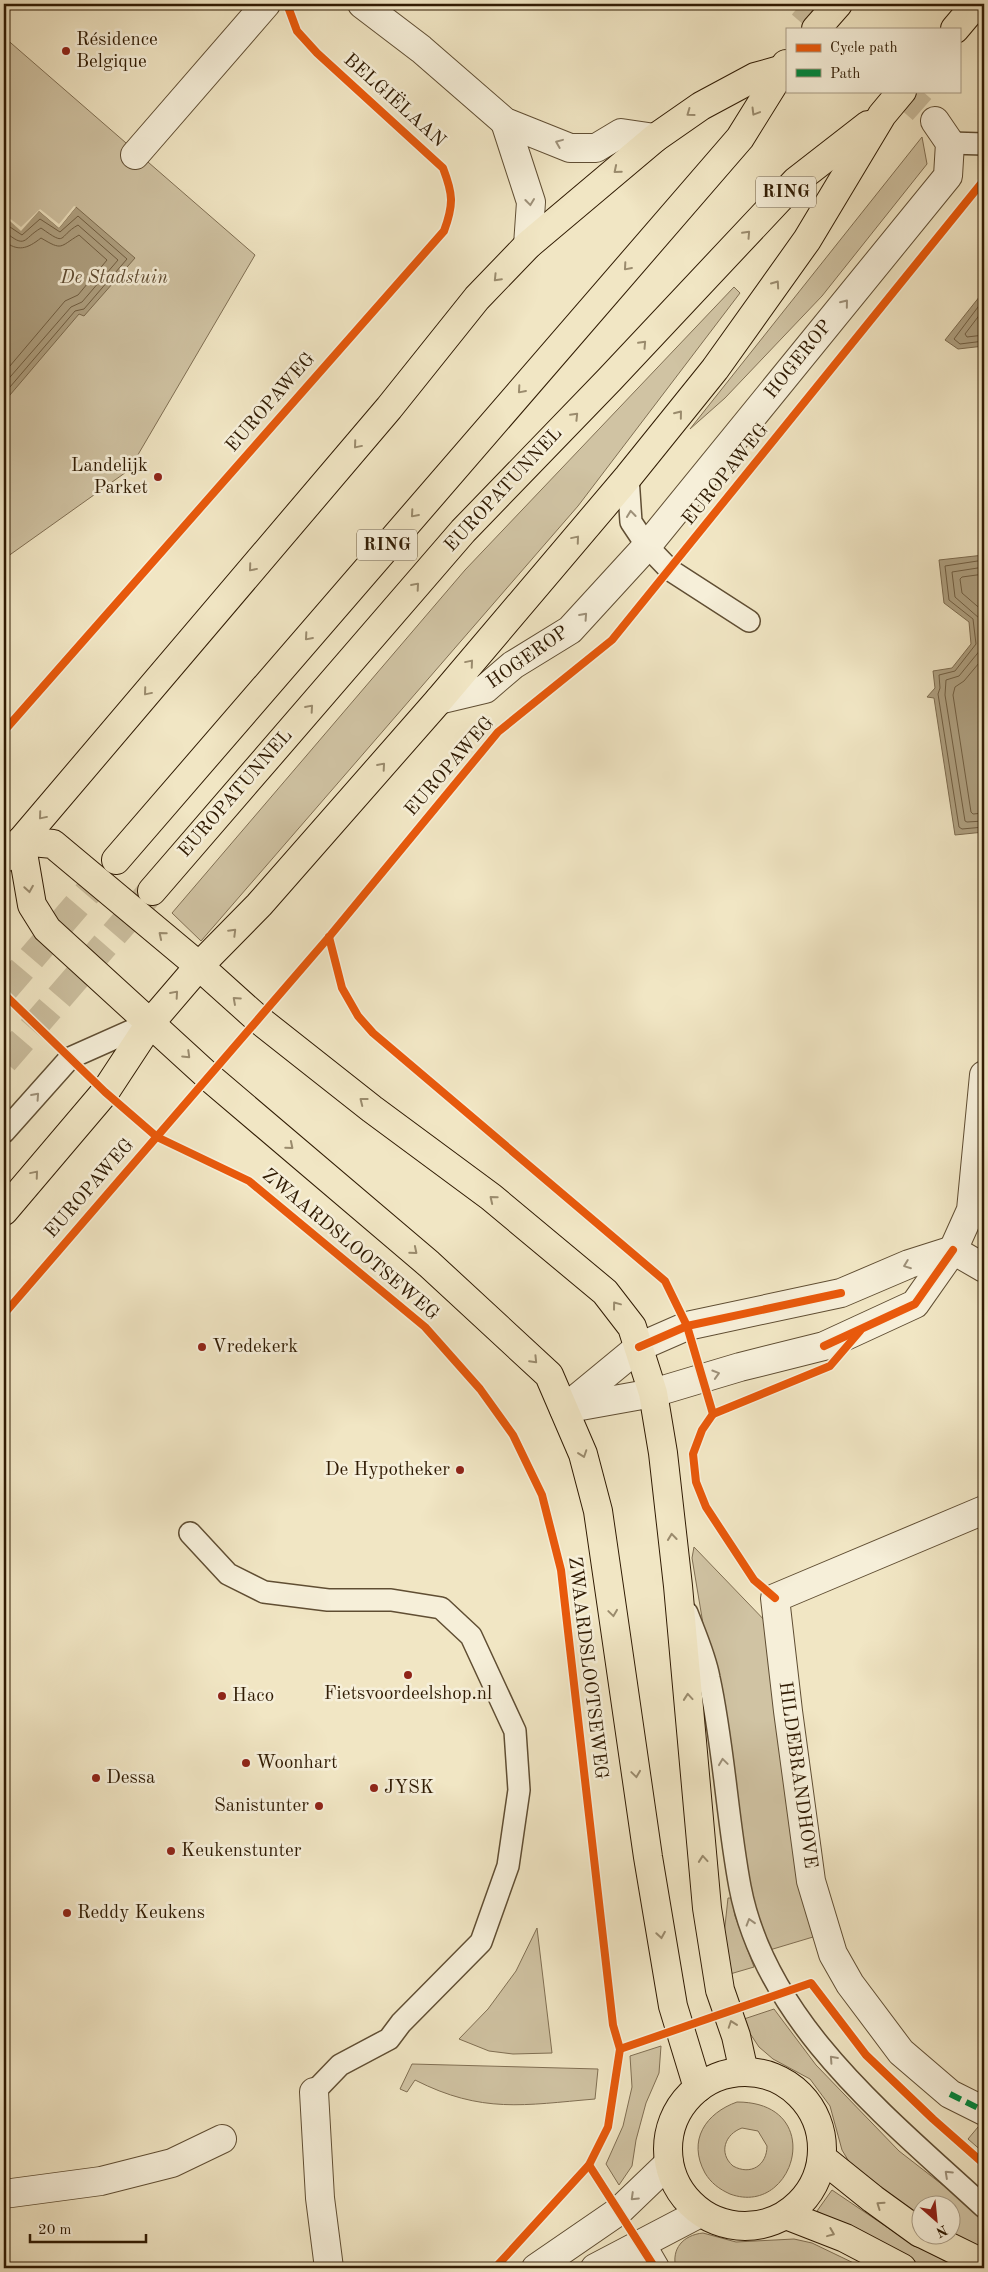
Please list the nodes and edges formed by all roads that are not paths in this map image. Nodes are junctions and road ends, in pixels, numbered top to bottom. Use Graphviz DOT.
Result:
graph roads {
  1 [pos="266,4"];
  2 [pos="362,4"];
  3 [pos="838,4"];
  4 [pos="976,4"];
  5 [pos="817,28"];
  6 [pos="956,28"];
  7 [pos="784,66"];
  8 [pos="901,92"];
  9 [pos="882,115"];
  10 [pos="505,122"];
  11 [pos="942,132"];
  12 [pos="655,138"];
  13 [pos="984,144"];
  14 [pos="134,155"];
  15 [pos="528,245"];
  16 [pos="628,477"];
  17 [pos="647,546"];
  18 [pos="749,621"];
  19 [pos="439,700"];
  20 [pos="13,849"];
  21 [pos="116,860"];
  22 [pos="4,873"];
  23 [pos="152,891"];
  24 [pos="199,966"];
  25 [pos="151,1022"];
  26 [pos="984,1075"];
  27 [pos="4,1132"];
  28 [pos="4,1211"];
  29 [pos="953,1250"];
  30 [pos="984,1268"];
  31 [pos="639,1347"];
  32 [pos="652,1393"];
  33 [pos="564,1409"];
  34 [pos="984,1510"];
  35 [pos="190,1533"];
  36 [pos="678,1586"];
  37 [pos="744,2072"];
  38 [pos="698,2088"];
  39 [pos="314,2092"];
  40 [pos="984,2111"];
  41 [pos="222,2139"];
  42 [pos="822,2158"];
  43 [pos="669,2163"];
  44 [pos="4,2194"];
  45 [pos="984,2207"];
  46 [pos="700,2213"];
  47 [pos="786,2215"];
  48 [pos="910,2226"];
  49 [pos="641,2244"];
  50 [pos="943,2244"];
  51 [pos="984,2264"];
  52 [pos="329,2268"];
  53 [pos="536,2268"];
  54 [pos="595,2268"];
  55 [pos="655,2268"];
  56 [pos="902,2268"];
  1 -- 14 [label="street"];
  2 -- 10 [label="street"];
  3 -- 5 [label="main road"];
  4 -- 6 [label="main road"];
  7 -- 12 [label="main road, one-way"];
  7 -- 21 [label="main road, RING, one-way"];
  8 -- 9 [label="main road, RING"];
  16 -- 9 [label="main road, one-way"];
  23 -- 9 [label="main road, EUROPATUNNEL / RING, one-way"];
  12 -- 10 [label="street, one-way"];
  10 -- 15 [label="street, one-way"];
  11 -- 13 [label="lane"];
  17 -- 11 [label="street, HOGEROP, one-way"];
  12 -- 15 [label="main road, one-way"];
  15 -- 20 [label="main road, one-way"];
  17 -- 16 [label="lane, one-way"];
  19 -- 16 [label="main road, one-way"];
  17 -- 18 [label="lane"];
  19 -- 17 [label="street, HOGEROP, one-way"];
  24 -- 19 [label="main road, one-way"];
  20 -- 22 [label="lane"];
  24 -- 20 [label="main road, one-way"];
  20 -- 25 [label="main road, ZWAARDSLOOTSEWEG, one-way"];
  25 -- 24 [label="main road, one-way"];
  31 -- 24 [label="main road, one-way"];
  27 -- 25 [label="lane, one-way"];
  28 -- 25 [label="main road, one-way"];
  25 -- 33 [label="main road, ZWAARDSLOOTSEWEG, one-way"];
  26 -- 29 [label="street"];
  29 -- 30 [label="street"];
  29 -- 31 [label="street, one-way"];
  32 -- 29 [label="street, one-way"];
  31 -- 32 [label="main road"];
  31 -- 33 [label="street"];
  32 -- 33 [label="street"];
  36 -- 32 [label="main road, one-way"];
  33 -- 38 [label="main road, ZWAARDSLOOTSEWEG, one-way"];
  34 -- 40 [label="street, HILDEBRANDHOVE"];
  35 -- 39 [label="lane"];
  37 -- 36 [label="main road, one-way"];
  45 -- 36 [label="lane, one-way"];
  37 -- 38 [label="main road"];
  37 -- 42 [label="main road"];
  38 -- 43 [label="main road"];
  39 -- 52 [label="street"];
  41 -- 44 [label="street"];
  42 -- 47 [label="main road"];
  48 -- 42 [label="main road, one-way"];
  43 -- 46 [label="main road"];
  43 -- 53 [label="street, one-way"];
  46 -- 47 [label="main road"];
  46 -- 49 [label="street"];
  47 -- 56 [label="main road, one-way"];
  49 -- 54 [label="street"];
  49 -- 55 [label="street"];
  50 -- 51 [label="main road"];
}
